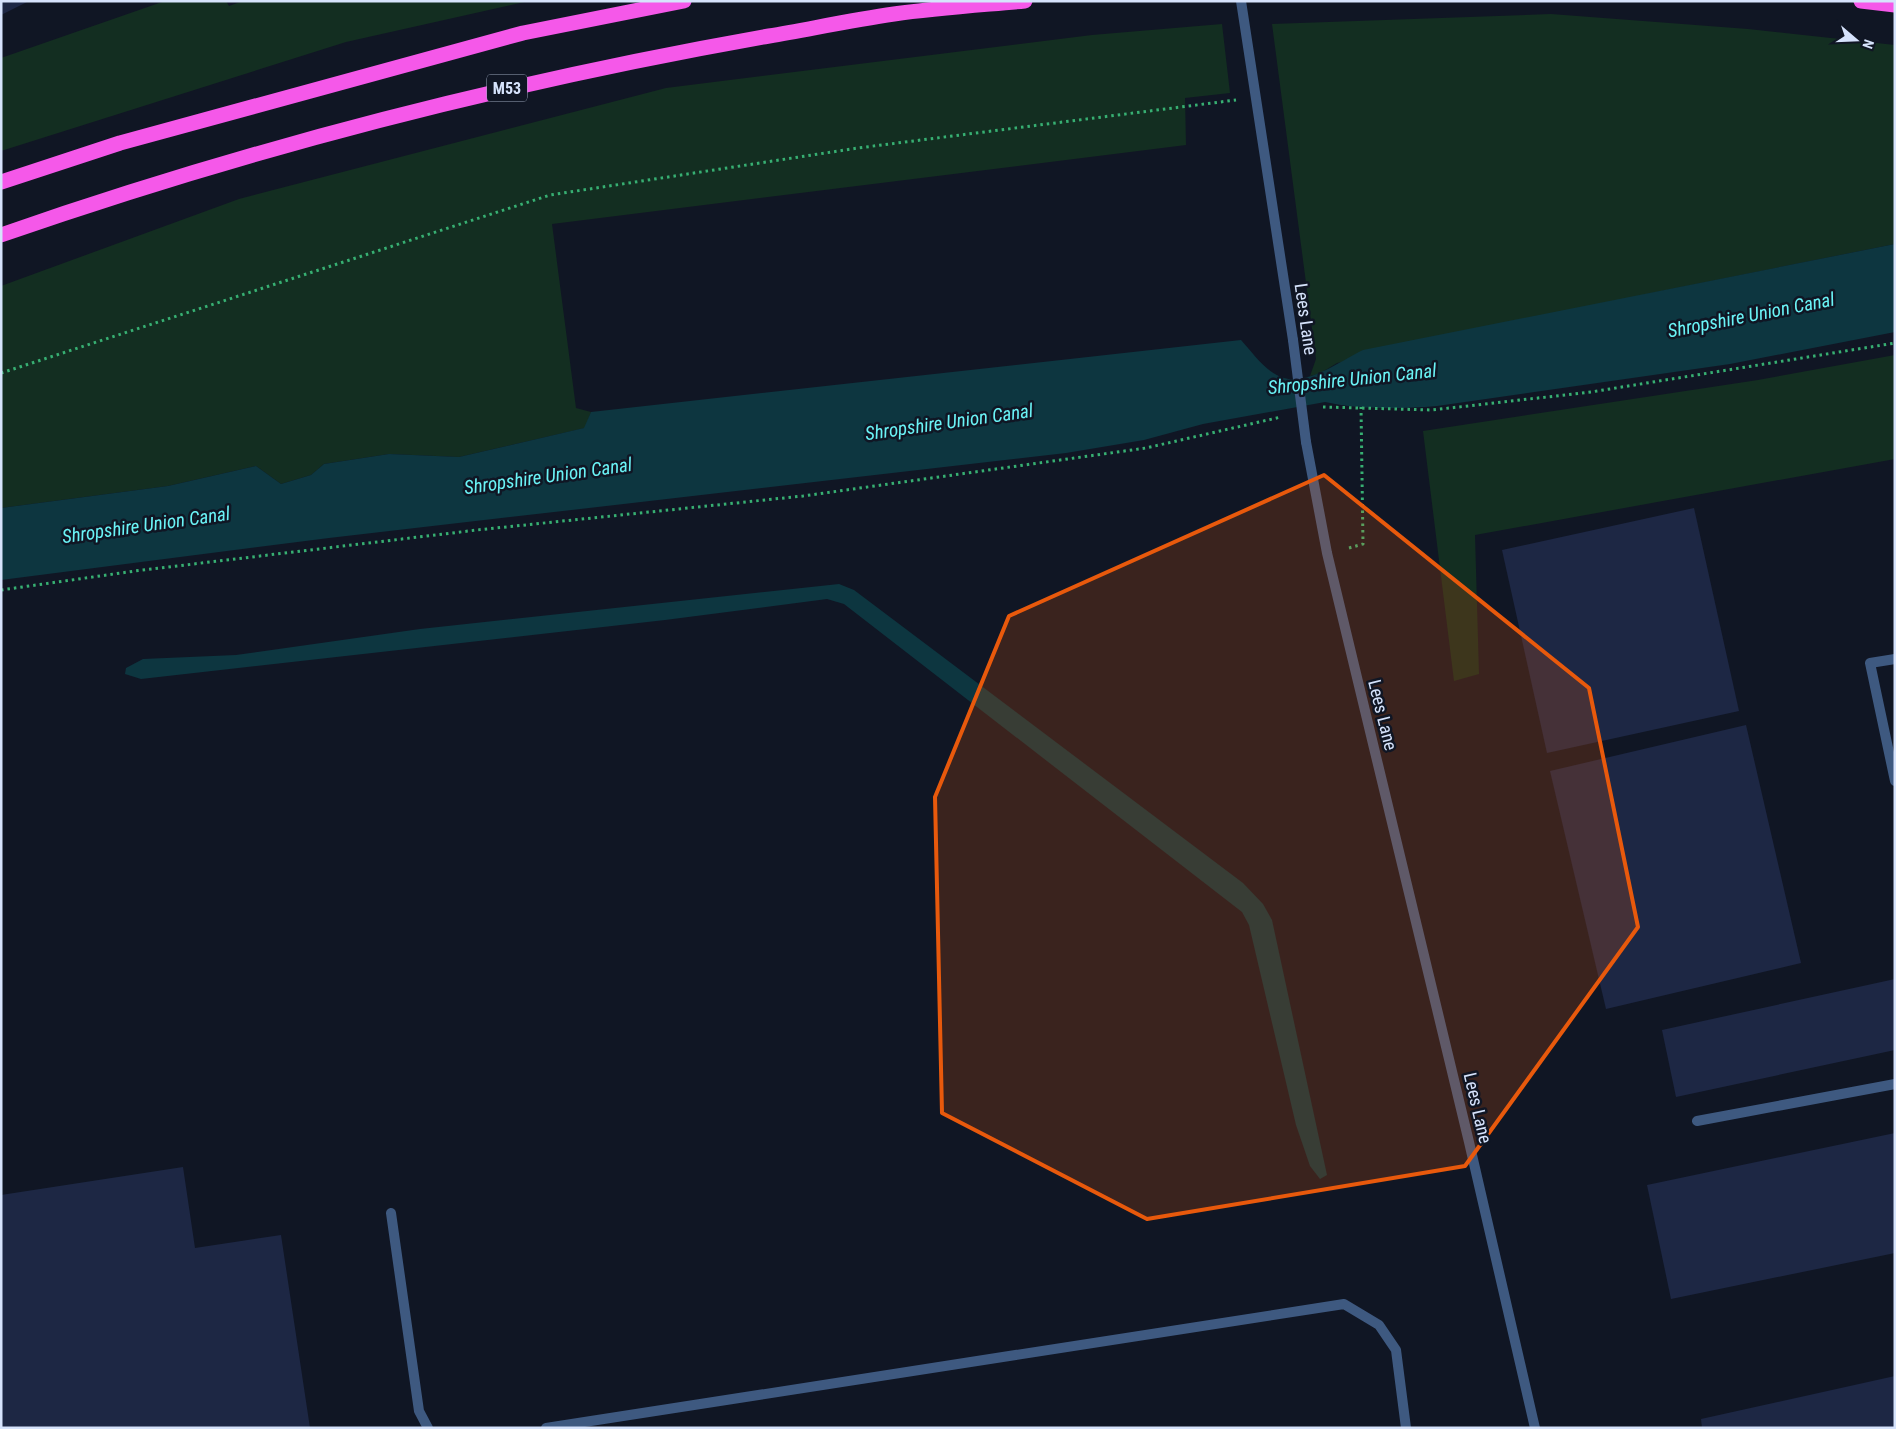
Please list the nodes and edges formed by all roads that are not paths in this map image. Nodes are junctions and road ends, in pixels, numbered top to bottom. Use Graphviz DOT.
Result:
graph roads {
  1 [pos="684,1"];
  2 [pos="1026,1"];
  3 [pos="1241,1"];
  4 [pos="1861,1"];
  5 [pos="1895,5"];
  6 [pos="1,182"];
  7 [pos="1,235"];
  8 [pos="1895,660"];
  9 [pos="1895,781"];
  10 [pos="1895,1084"];
  11 [pos="1696,1121"];
  12 [pos="391,1213"];
  13 [pos="428,1428"];
  14 [pos="546,1428"];
  15 [pos="1406,1428"];
  16 [pos="1535,1428"];
  1 -- 6 [label="highway"];
  2 -- 7 [label="highway, M53"];
  3 -- 16 [label="street, Lees Lane, bridge"];
  4 -- 5 [label="highway"];
  8 -- 9 [label="street"];
  10 -- 11 [label="street"];
  12 -- 13 [label="street"];
  14 -- 15 [label="street"];
}
